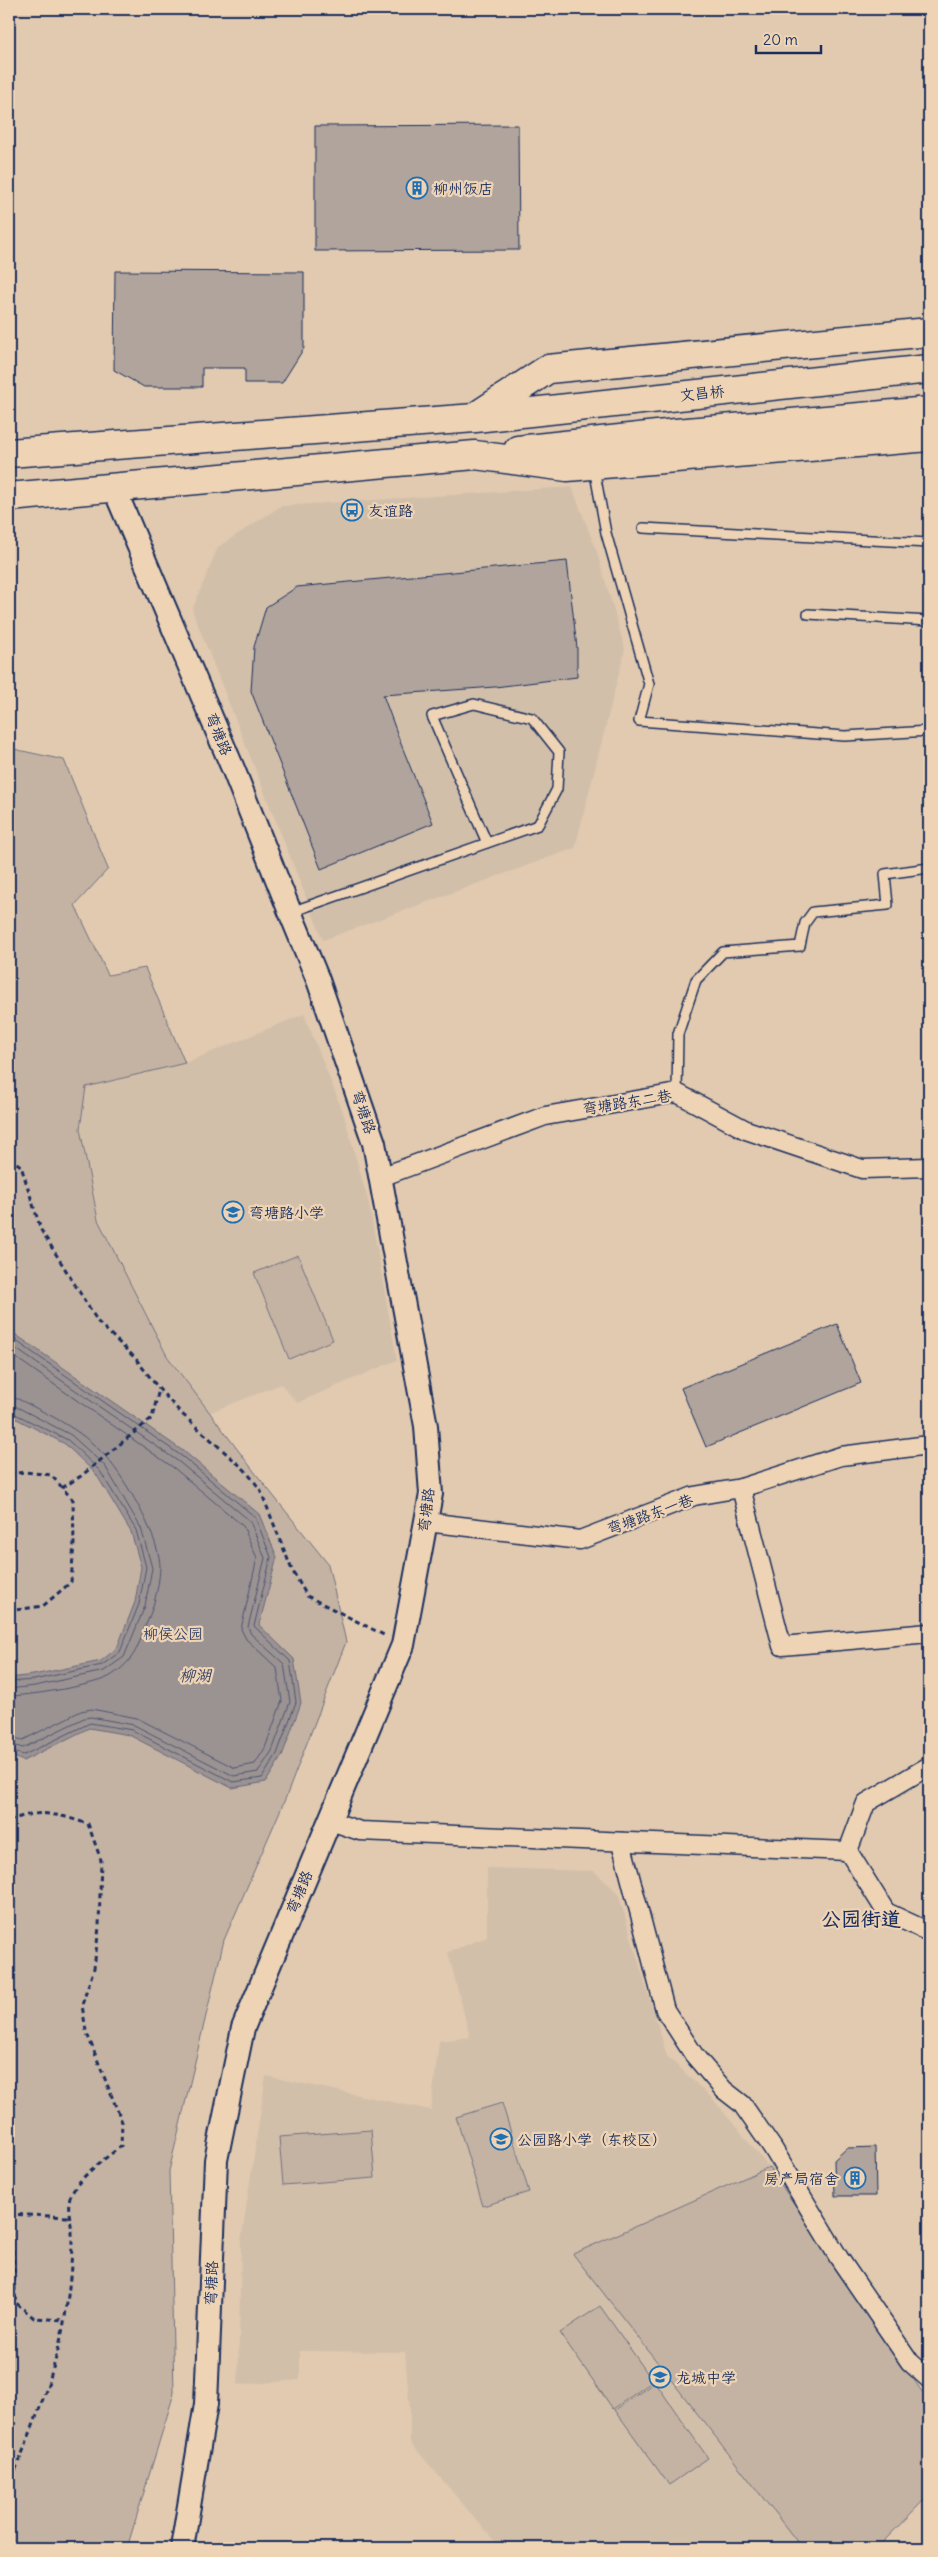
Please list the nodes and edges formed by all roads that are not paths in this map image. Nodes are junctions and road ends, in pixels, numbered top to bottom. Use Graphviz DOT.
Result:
graph roads {
  1 [pos="929,332"];
  2 [pos="929,369"];
  3 [pos="929,411"];
  4 [pos="475,418"];
  5 [pos="929,437"];
  6 [pos="9,453"];
  7 [pos="475,455"];
  8 [pos="593,465"];
  9 [pos="114,488"];
  10 [pos="9,497"];
  11 [pos="643,528"];
  12 [pos="929,543"];
  13 [pos="808,614"];
  14 [pos="929,621"];
  15 [pos="929,731"];
  16 [pos="486,843"];
  17 [pos="929,868"];
  18 [pos="290,912"];
  19 [pos="677,1093"];
  20 [pos="929,1167"];
  21 [pos="381,1177"];
  22 [pos="929,1445"];
  23 [pos="741,1488"];
  24 [pos="426,1522"];
  25 [pos="929,1633"];
  26 [pos="929,1766"];
  27 [pos="328,1820"];
  28 [pos="621,1842"];
  29 [pos="848,1851"];
  30 [pos="929,1932"];
  31 [pos="929,2379"];
  32 [pos="182,2548"];
  1 -- 4 [label="main road"];
  2 -- 4 [label="main road, 文昌桥"];
  3 -- 7 [label="main road"];
  4 -- 6 [label="main road, 文昌桥"];
  5 -- 8 [label="main road"];
  7 -- 8 [label="main road"];
  7 -- 9 [label="main road"];
  8 -- 15 [label="lane"];
  9 -- 10 [label="main road"];
  9 -- 18 [label="street, 弯塘路"];
  11 -- 12 [label="lane"];
  13 -- 14 [label="lane"];
  16 -- 16 [label="lane"];
  16 -- 18 [label="lane"];
  17 -- 19 [label="lane"];
  18 -- 21 [label="street, 弯塘路"];
  19 -- 20 [label="street, 弯塘路东二巷"];
  19 -- 21 [label="street, 弯塘路东二巷"];
  21 -- 24 [label="street, 弯塘路"];
  22 -- 23 [label="street, 弯塘路东一巷"];
  23 -- 24 [label="street, 弯塘路东一巷"];
  23 -- 25 [label="street"];
  24 -- 27 [label="street, 弯塘路"];
  26 -- 29 [label="street"];
  27 -- 28 [label="street"];
  27 -- 32 [label="street, 弯塘路"];
  28 -- 29 [label="street"];
  28 -- 31 [label="street"];
  29 -- 30 [label="street"];
}
